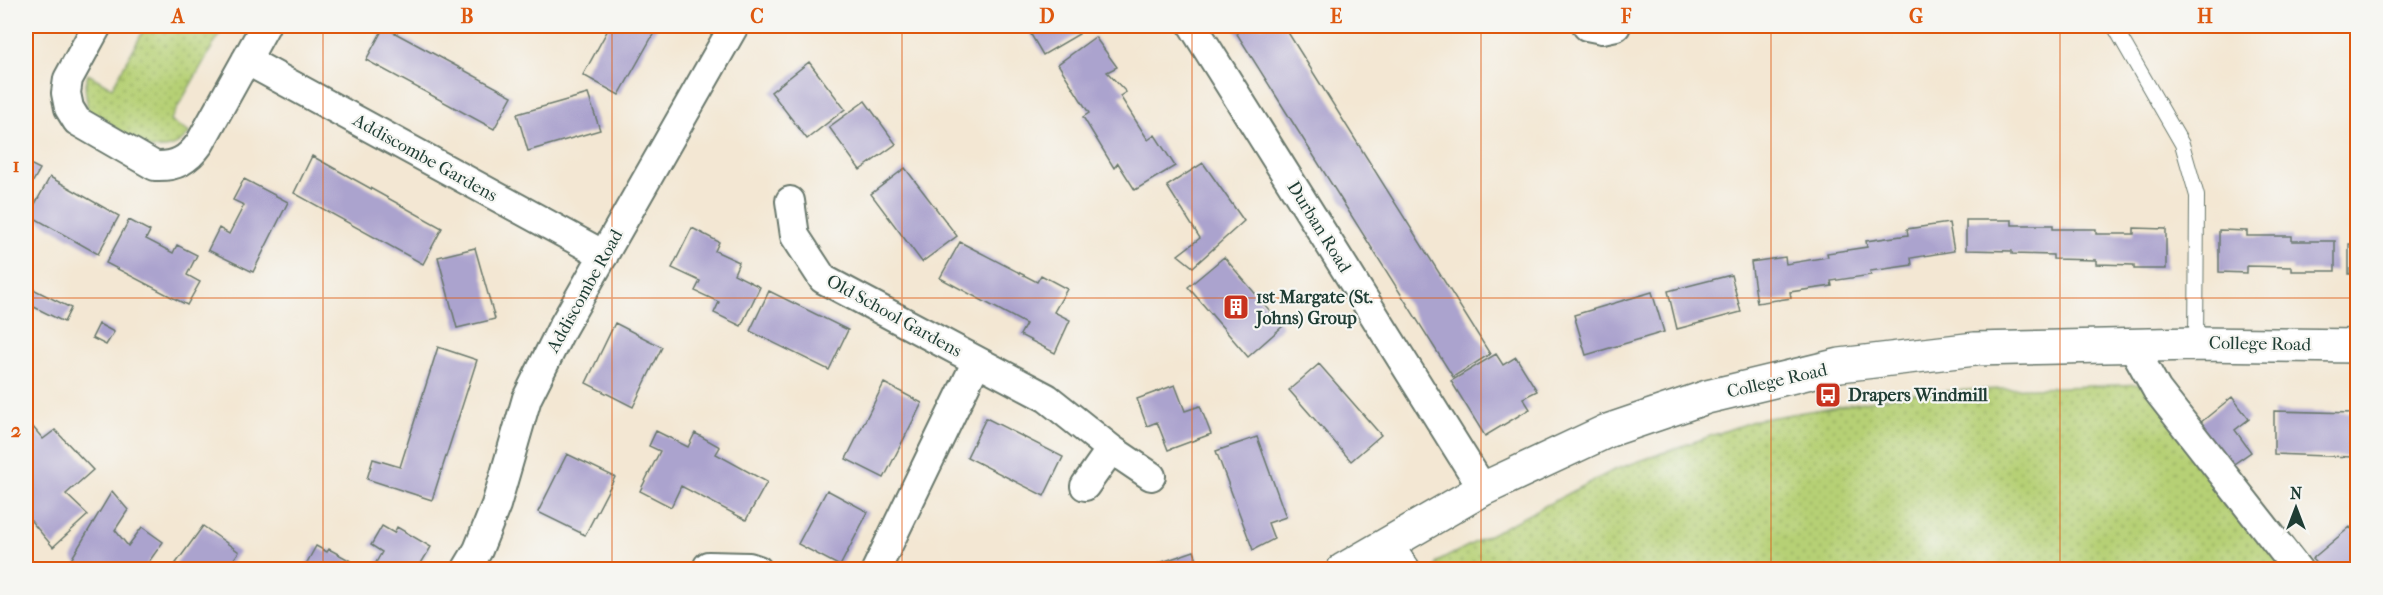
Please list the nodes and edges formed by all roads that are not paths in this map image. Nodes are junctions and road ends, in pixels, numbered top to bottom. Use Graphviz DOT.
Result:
graph roads {
  1 [pos="97,26"];
  2 [pos="265,26"];
  3 [pos="734,26"];
  4 [pos="1193,26"];
  5 [pos="1587,26"];
  6 [pos="1616,26"];
  7 [pos="2114,26"];
  8 [pos="246,60"];
  9 [pos="790,201"];
  10 [pos="604,255"];
  11 [pos="2196,344"];
  12 [pos="2132,345"];
  13 [pos="2358,346"];
  14 [pos="977,361"];
  15 [pos="1111,448"];
  16 [pos="1151,476"];
  17 [pos="1085,486"];
  18 [pos="1483,489"];
  19 [pos="1397,557"];
  20 [pos="708,566"];
  21 [pos="466,570"];
  22 [pos="758,570"];
  23 [pos="876,570"];
  24 [pos="1343,570"];
  25 [pos="2298,570"];
  1 -- 8 [label="street"];
  2 -- 8 [label="street"];
  3 -- 10 [label="street, Addiscombe Road"];
  4 -- 18 [label="street, Durban Road"];
  5 -- 6 [label="street"];
  7 -- 11 [label="lane"];
  8 -- 10 [label="street, Addiscombe Gardens"];
  9 -- 14 [label="street, Old School Gardens"];
  10 -- 21 [label="street, Addiscombe Road"];
  11 -- 12 [label="main road, College Road"];
  11 -- 13 [label="main road, College Road"];
  12 -- 18 [label="main road, College Road"];
  12 -- 25 [label="street"];
  14 -- 15 [label="street, Old School Gardens"];
  14 -- 23 [label="street, Old School Gardens"];
  15 -- 16 [label="street, Old School Gardens"];
  15 -- 17 [label="street"];
  18 -- 19 [label="main road, College Road"];
  19 -- 24 [label="main road, College Road"];
  20 -- 22 [label="street"];
}
